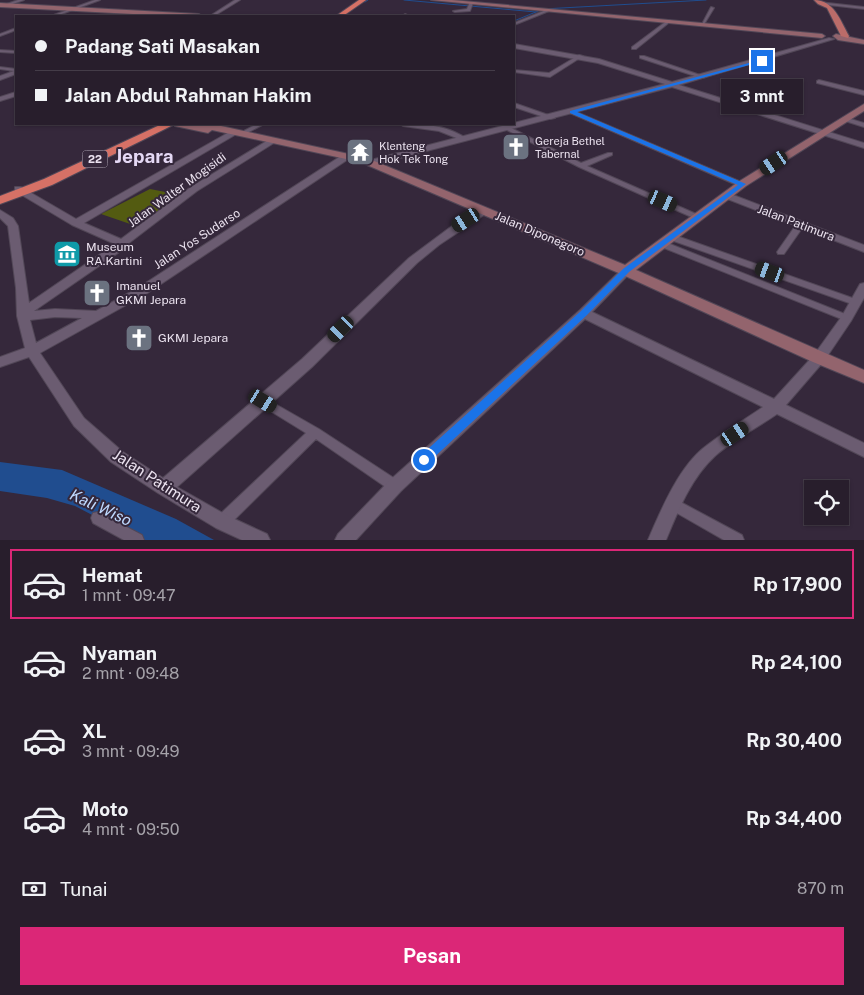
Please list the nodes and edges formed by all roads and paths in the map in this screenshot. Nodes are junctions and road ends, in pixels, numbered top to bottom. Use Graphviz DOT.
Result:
graph roads {
  1 [pos="22,0"];
  2 [pos="98,0"];
  3 [pos="238,0"];
  4 [pos="363,0"];
  5 [pos="434,0"];
  6 [pos="818,2"];
  7 [pos="470,5"];
  8 [pos="9,6"];
  9 [pos="712,8"];
  10 [pos="864,8"];
  11 [pos="73,9"];
  12 [pos="0,10"];
  13 [pos="455,11"];
  14 [pos="546,11"];
  15 [pos="56,15"];
  16 [pos="181,15"];
  17 [pos="214,15"];
  18 [pos="340,15"];
  19 [pos="669,22"];
  20 [pos="515,24"];
  21 [pos="702,25"];
  22 [pos="0,28"];
  23 [pos="15,30"];
  24 [pos="15,30"];
  25 [pos="0,35"];
  26 [pos="834,37"];
  27 [pos="864,40"];
  28 [pos="515,46"];
  29 [pos="634,48"];
  30 [pos="0,52"];
  31 [pos="15,52"];
  32 [pos="581,56"];
  33 [pos="642,57"];
  34 [pos="0,68"];
  35 [pos="515,70"];
  36 [pos="15,71"];
  37 [pos="15,71"];
  38 [pos="703,77"];
  39 [pos="0,78"];
  40 [pos="819,82"];
  41 [pos="675,84"];
  42 [pos="864,93"];
  43 [pos="15,94"];
  44 [pos="0,99"];
  45 [pos="515,105"];
  46 [pos="864,107"];
  47 [pos="572,112"];
  48 [pos="552,118"];
  49 [pos="844,119"];
  50 [pos="167,125"];
  51 [pos="177,125"];
  52 [pos="204,125"];
  53 [pos="258,125"];
  54 [pos="410,125"];
  55 [pos="864,125"];
  56 [pos="507,128"];
  57 [pos="237,133"];
  58 [pos="822,133"];
  59 [pos="464,139"];
  60 [pos="271,142"];
  61 [pos="864,146"];
  62 [pos="610,154"];
  63 [pos="344,159"];
  64 [pos="370,163"];
  65 [pos="581,166"];
  66 [pos="742,184"];
  67 [pos="20,191"];
  68 [pos="0,195"];
  69 [pos="728,196"];
  70 [pos="0,200"];
  71 [pos="485,211"];
  72 [pos="0,213"];
  73 [pos="699,217"];
  74 [pos="76,223"];
  75 [pos="801,224"];
  76 [pos="667,240"];
  77 [pos="124,244"];
  78 [pos="864,249"];
  79 [pos="781,252"];
  80 [pos="626,270"];
  81 [pos="864,287"];
  82 [pos="855,302"];
  83 [pos="584,313"];
  84 [pos="23,314"];
  85 [pos="98,315"];
  86 [pos="846,318"];
  87 [pos="32,351"];
  88 [pos="819,358"];
  89 [pos="0,362"];
  90 [pos="864,377"];
  91 [pos="263,401"];
  92 [pos="777,406"];
  93 [pos="315,432"];
  94 [pos="864,450"];
  95 [pos="395,486"];
  96 [pos="164,488"];
  97 [pos="673,504"];
  98 [pos="98,518"];
  99 [pos="222,522"];
  100 [pos="137,540"];
  101 [pos="261,540"];
  102 [pos="344,540"];
  103 [pos="657,540"];
  104 [pos="738,540"];
  1 -- 8 [label="street"];
  2 -- 11 [label="street"];
  3 -- 17 [label="street"];
  4 -- 18 [label="highway"];
  5 -- 7 [label="main road"];
  6 -- 10 [label="street"];
  6 -- 26 [label="main road"];
  7 -- 13 [label="street"];
  7 -- 14 [label="main road"];
  8 -- 11 [label="main road"];
  8 -- 12 [label="street"];
  9 -- 21 [label="street"];
  11 -- 15 [label="street"];
  11 -- 16 [label="main road"];
  14 -- 19 [label="main road"];
  14 -- 20 [label="street"];
  19 -- 21 [label="main road"];
  19 -- 29 [label="street"];
  21 -- 26 [label="main road"];
  22 -- 23 [label="street"];
  24 -- 25 [label="street"];
  26 -- 27 [label="main road"];
  26 -- 38 [label="street"];
  28 -- 32 [label="street"];
  30 -- 31 [label="street"];
  32 -- 35 [label="street"];
  32 -- 41 [label="street"];
  33 -- 38 [label="street"];
  34 -- 36 [label="street"];
  37 -- 39 [label="street"];
  38 -- 41 [label="street"];
  40 -- 42 [label="street"];
  41 -- 47 [label="street"];
  41 -- 58 [label="street"];
  43 -- 44 [label="street"];
  45 -- 48 [label="street"];
  46 -- 49 [label="main road"];
  47 -- 48 [label="street"];
  47 -- 66 [label="street"];
  48 -- 56 [label="street"];
  49 -- 55 [label="street"];
  49 -- 58 [label="main road"];
  50 -- 67 [label="highway, 22"];
  51 -- 57 [label="main road, Jalan Diponegoro"];
  52 -- 57 [label="main road, Jalan Diponegoro"];
  53 -- 57 [label="street"];
  54 -- 59 [label="street"];
  56 -- 59 [label="street"];
  56 -- 65 [label="street"];
  57 -- 60 [label="main road, Jalan Diponegoro"];
  57 -- 74 [label="street"];
  58 -- 61 [label="street"];
  58 -- 66 [label="main road"];
  59 -- 64 [label="street"];
  60 -- 63 [label="main road, Jalan Diponegoro"];
  60 -- 77 [label="street, Jalan Walter Mogisidi"];
  62 -- 65 [label="street"];
  63 -- 64 [label="main road, Jalan Diponegoro"];
  63 -- 85 [label="street, Jalan Yos Sudarso"];
  64 -- 71 [label="main road, Jalan Diponegoro"];
  65 -- 73 [label="street"];
  66 -- 69 [label="main road"];
  67 -- 68 [label="highway, 22"];
  67 -- 70 [label="highway, 22"];
  67 -- 74 [label="street"];
  69 -- 73 [label="main road"];
  69 -- 75 [label="street, Jalan Patimura"];
  71 -- 80 [label="main road, Jalan Diponegoro"];
  71 -- 91 [label="street"];
  72 -- 84 [label="street, Jalan Patimura"];
  73 -- 76 [label="main road"];
  74 -- 77 [label="street"];
  75 -- 78 [label="street, Jalan Patimura"];
  75 -- 79 [label="street"];
  76 -- 80 [label="main road"];
  76 -- 82 [label="street"];
  76 -- 86 [label="street"];
  77 -- 84 [label="street, Jalan Walter Mogisidi"];
  80 -- 83 [label="street"];
  80 -- 88 [label="main road, Jalan Diponegoro"];
  81 -- 82 [label="street"];
  82 -- 86 [label="street"];
  83 -- 92 [label="street"];
  83 -- 95 [label="street"];
  84 -- 85 [label="street"];
  84 -- 87 [label="street, Jalan Patimura"];
  85 -- 87 [label="street, Jalan Yos Sudarso"];
  86 -- 88 [label="street"];
  87 -- 89 [label="street, Jalan Yos Sudarso"];
  87 -- 96 [label="street, Jalan Patimura"];
  88 -- 90 [label="main road, Jalan Diponegoro"];
  88 -- 92 [label="street"];
  91 -- 93 [label="street"];
  91 -- 96 [label="street"];
  92 -- 94 [label="street"];
  92 -- 97 [label="street"];
  93 -- 95 [label="street"];
  93 -- 99 [label="street"];
  95 -- 102 [label="street"];
  96 -- 99 [label="street, Jalan Patimura"];
  97 -- 103 [label="street"];
  97 -- 104 [label="street"];
  98 -- 100 [label="street"];
  99 -- 101 [label="street, Jalan Patimura"];
}
